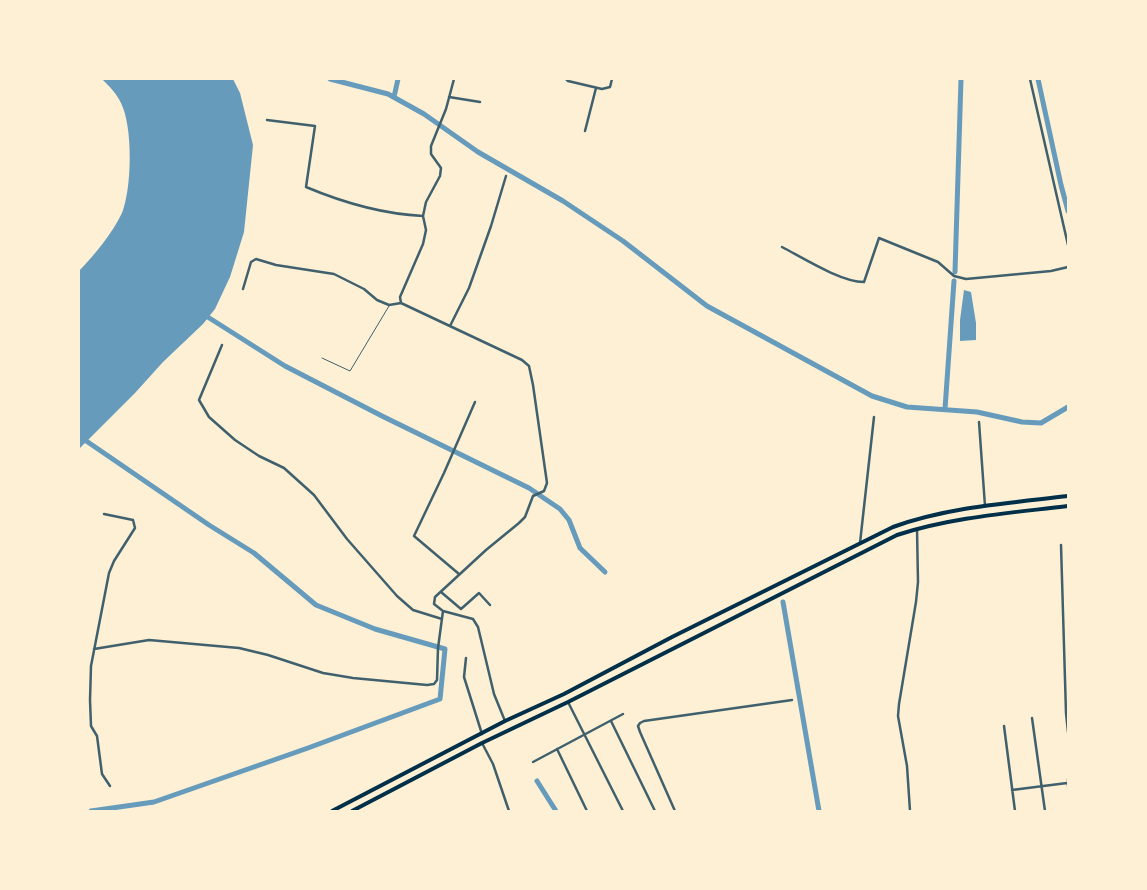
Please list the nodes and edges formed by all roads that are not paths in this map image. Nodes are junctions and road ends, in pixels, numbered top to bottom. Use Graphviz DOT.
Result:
graph roads {
  1 [pos="454,79"];
  2 [pos="566,79"];
  3 [pos="612,79"];
  4 [pos="1030,79"];
  5 [pos="596,88"];
  6 [pos="449,97"];
  7 [pos="480,102"];
  8 [pos="267,120"];
  9 [pos="585,131"];
  10 [pos="506,176"];
  11 [pos="423,216"];
  12 [pos="1068,245"];
  13 [pos="782,247"];
  14 [pos="1068,267"];
  15 [pos="243,289"];
  16 [pos="401,303"];
  17 [pos="389,305"];
  18 [pos="450,326"];
  19 [pos="222,345"];
  20 [pos="322,358"];
  21 [pos="476,402"];
  22 [pos="874,417"];
  23 [pos="979,422"];
  24 [pos="1068,496"];
  25 [pos="985,506"];
  26 [pos="1068,506"];
  27 [pos="104,514"];
  28 [pos="917,529"];
  29 [pos="860,543"];
  30 [pos="1061,544"];
  31 [pos="459,574"];
  32 [pos="441,592"];
  33 [pos="1063,599"];
  34 [pos="1068,599"];
  35 [pos="490,605"];
  36 [pos="461,609"];
  37 [pos="443,611"];
  38 [pos="458,614"];
  39 [pos="442,619"];
  40 [pos="94,649"];
  41 [pos="466,658"];
  42 [pos="1066,669"];
  43 [pos="564,694"];
  44 [pos="792,700"];
  45 [pos="568,702"];
  46 [pos="1067,704"];
  47 [pos="623,714"];
  48 [pos="1032,718"];
  49 [pos="505,721"];
  50 [pos="611,721"];
  51 [pos="1004,726"];
  52 [pos="1068,732"];
  53 [pos="482,734"];
  54 [pos="584,735"];
  55 [pos="482,743"];
  56 [pos="557,749"];
  57 [pos="533,762"];
  58 [pos="1068,783"];
  59 [pos="110,786"];
  60 [pos="1041,786"];
  61 [pos="1012,790"];
  62 [pos="332,811"];
  63 [pos="352,811"];
  64 [pos="509,811"];
  65 [pos="587,811"];
  66 [pos="623,811"];
  67 [pos="655,811"];
  68 [pos="675,811"];
  69 [pos="910,811"];
  70 [pos="1015,811"];
  71 [pos="1044,811"];
  1 -- 6 [label="street"];
  2 -- 5 [label="street"];
  3 -- 5 [label="street"];
  4 -- 12 [label="street"];
  5 -- 9 [label="street"];
  6 -- 7 [label="street"];
  6 -- 11 [label="street"];
  8 -- 11 [label="street"];
  10 -- 18 [label="street"];
  11 -- 16 [label="street"];
  13 -- 14 [label="street"];
  15 -- 17 [label="street"];
  16 -- 17 [label="street"];
  16 -- 18 [label="street"];
  17 -- 20 [label="lane"];
  18 -- 31 [label="street"];
  19 -- 39 [label="street"];
  21 -- 31 [label="street"];
  22 -- 29 [label="street"];
  23 -- 25 [label="street"];
  24 -- 25 [label="main road"];
  25 -- 29 [label="main road"];
  26 -- 28 [label="main road"];
  27 -- 40 [label="street"];
  28 -- 45 [label="main road"];
  28 -- 69 [label="street"];
  29 -- 43 [label="main road"];
  30 -- 33 [label="street"];
  31 -- 32 [label="street"];
  32 -- 36 [label="street"];
  32 -- 37 [label="street"];
  33 -- 34 [label="street"];
  33 -- 42 [label="street"];
  35 -- 36 [label="street"];
  36 -- 38 [label="street"];
  37 -- 38 [label="street"];
  37 -- 39 [label="street"];
  38 -- 49 [label="street"];
  39 -- 40 [label="street"];
  40 -- 59 [label="street"];
  41 -- 53 [label="street"];
  42 -- 46 [label="street"];
  43 -- 45 [label="main road"];
  43 -- 49 [label="main road"];
  44 -- 68 [label="street"];
  45 -- 54 [label="street"];
  45 -- 55 [label="main road"];
  46 -- 52 [label="street"];
  47 -- 50 [label="street"];
  48 -- 60 [label="street"];
  49 -- 53 [label="main road"];
  50 -- 54 [label="street"];
  50 -- 67 [label="street"];
  51 -- 61 [label="street"];
  53 -- 62 [label="main road"];
  54 -- 56 [label="street"];
  54 -- 66 [label="street"];
  55 -- 63 [label="main road"];
  55 -- 64 [label="street"];
  56 -- 57 [label="street"];
  56 -- 65 [label="street"];
  58 -- 60 [label="street"];
  60 -- 61 [label="street"];
  60 -- 71 [label="street"];
  61 -- 70 [label="street"];
}
